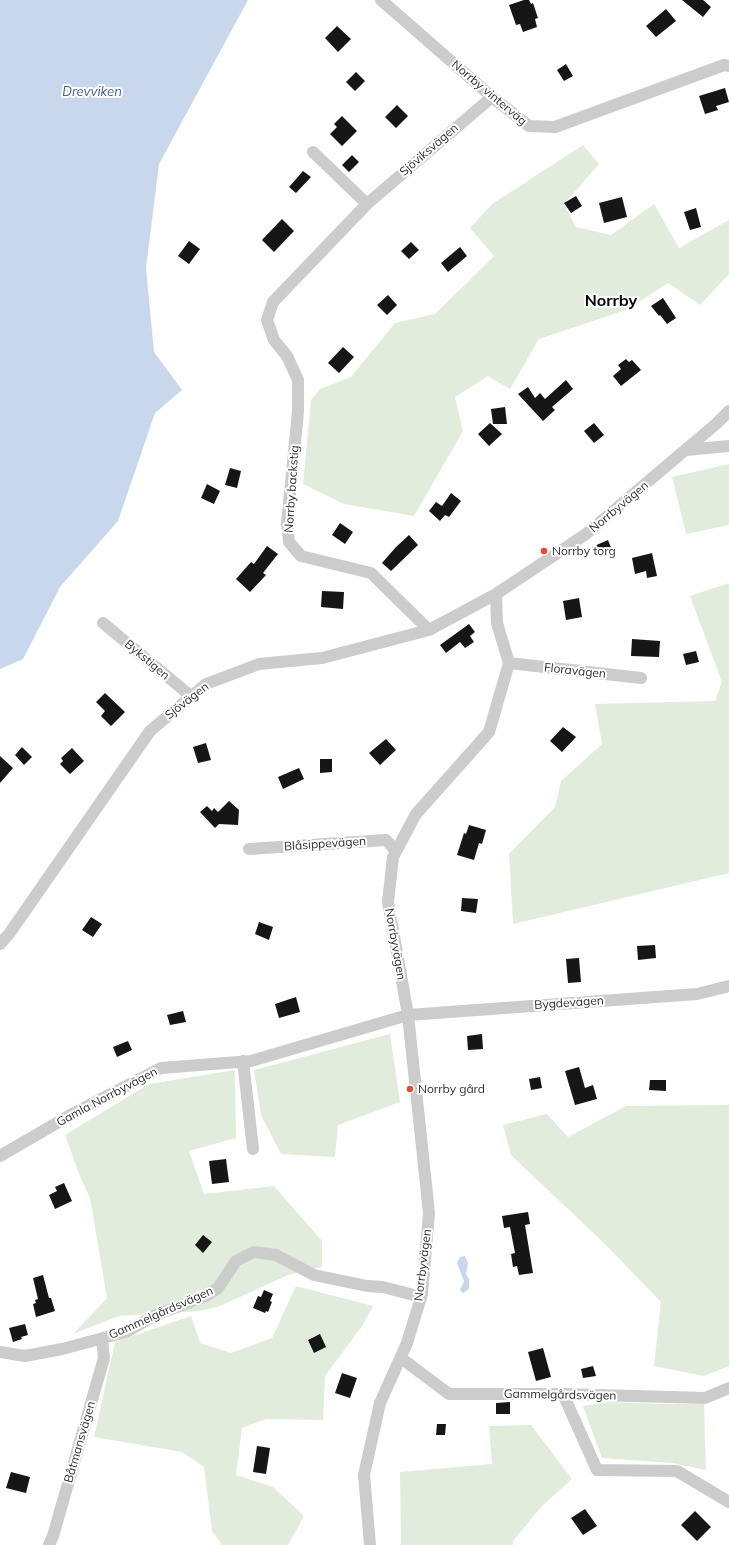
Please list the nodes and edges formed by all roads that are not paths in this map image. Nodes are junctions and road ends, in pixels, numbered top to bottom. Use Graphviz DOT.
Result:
graph roads {
  1 [pos="381,0"];
  2 [pos="729,66"];
  3 [pos="492,96"];
  4 [pos="313,152"];
  5 [pos="367,204"];
  6 [pos="267,320"];
  7 [pos="729,411"];
  8 [pos="729,446"];
  9 [pos="686,450"];
  10 [pos="496,594"];
  11 [pos="102,623"];
  12 [pos="429,630"];
  13 [pos="509,663"];
  14 [pos="641,678"];
  15 [pos="192,697"];
  16 [pos="248,849"];
  17 [pos="396,851"];
  18 [pos="0,944"];
  19 [pos="729,986"];
  20 [pos="408,1016"];
  21 [pos="243,1061"];
  22 [pos="253,1150"];
  23 [pos="0,1156"];
  24 [pos="421,1297"];
  25 [pos="102,1339"];
  26 [pos="0,1352"];
  27 [pos="400,1358"];
  28 [pos="729,1388"];
  29 [pos="563,1394"];
  30 [pos="729,1502"];
  31 [pos="49,1545"];
  32 [pos="370,1545"];
  1 -- 3 [label="street, Norrby vinterväg"];
  2 -- 3 [label="street, Norrby vinterväg"];
  3 -- 5 [label="street, Sjöviksvägen"];
  4 -- 5 [label="street"];
  5 -- 6 [label="street, Sjöviksvägen"];
  6 -- 12 [label="street, Norrby backstig"];
  7 -- 9 [label="street, Norrbyvägen"];
  8 -- 9 [label="street"];
  9 -- 10 [label="street, Norrbyvägen"];
  10 -- 12 [label="street, Sjövägen"];
  10 -- 13 [label="street"];
  11 -- 15 [label="street, Bykstigen"];
  12 -- 15 [label="street, Sjövägen"];
  13 -- 14 [label="street, Floravägen"];
  13 -- 17 [label="street, Norrbyvägen"];
  15 -- 18 [label="street, Sjövägen"];
  16 -- 17 [label="street, Blåsippevägen"];
  17 -- 20 [label="street, Norrbyvägen"];
  19 -- 20 [label="street, Bygdevägen"];
  20 -- 21 [label="street, Gamla Norrbyvägen"];
  20 -- 24 [label="street, Norrbyvägen"];
  21 -- 22 [label="street"];
  21 -- 23 [label="street, Gamla Norrbyvägen"];
  24 -- 25 [label="street, Gammelgårdsvägen"];
  24 -- 27 [label="street, Norrbyvägen"];
  25 -- 26 [label="street, Gammelgårdsvägen"];
  25 -- 31 [label="street, Båtmansvägen"];
  27 -- 29 [label="street, Gammelgårdsvägen"];
  27 -- 32 [label="street, Norrbyvägen"];
  28 -- 29 [label="street, Gammelgårdsvägen"];
  29 -- 30 [label="street"];
}
